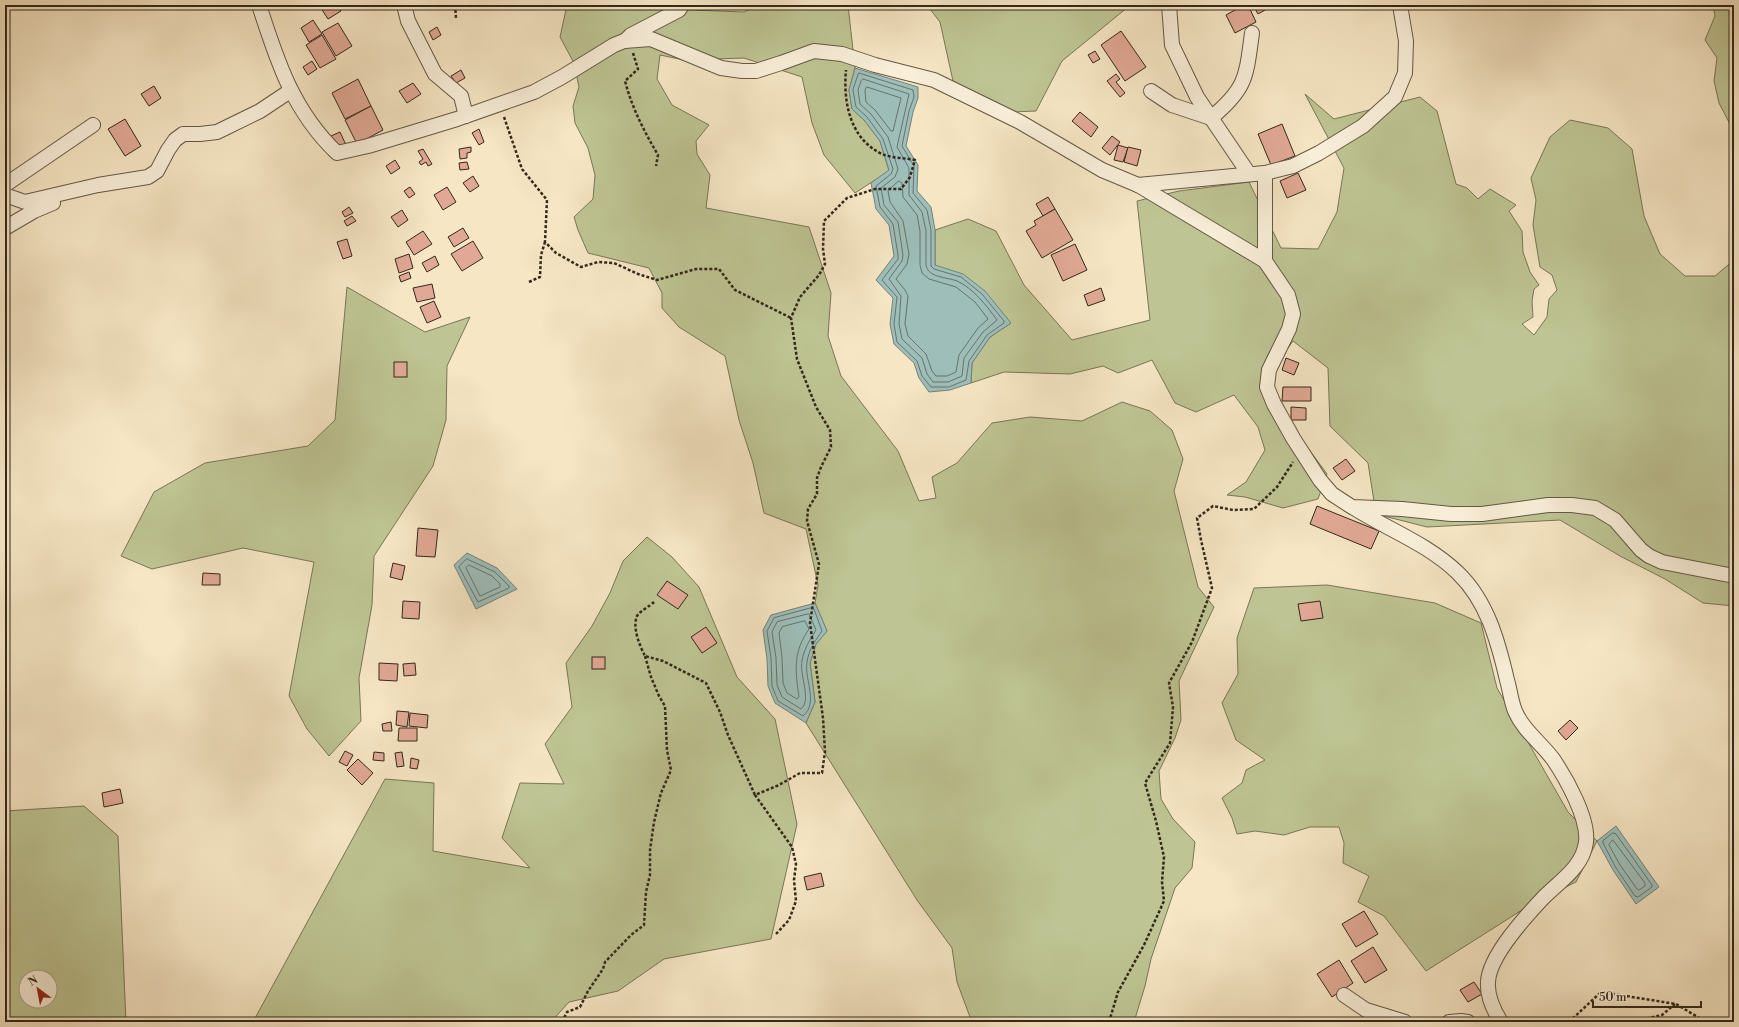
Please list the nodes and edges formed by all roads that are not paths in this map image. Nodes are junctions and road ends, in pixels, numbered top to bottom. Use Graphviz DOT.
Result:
graph roads {
  1 [pos="259,5"];
  2 [pos="404,5"];
  3 [pos="682,5"];
  4 [pos="1169,5"];
  5 [pos="1400,5"];
  6 [pos="1252,33"];
  7 [pos="630,40"];
  8 [pos="1151,90"];
  9 [pos="290,91"];
  10 [pos="466,116"];
  11 [pos="1211,118"];
  12 [pos="93,125"];
  13 [pos="1264,173"];
  14 [pos="1249,174"];
  15 [pos="5,185"];
  16 [pos="98,185"];
  17 [pos="1138,185"];
  18 [pos="5,195"];
  19 [pos="5,228"];
  20 [pos="1265,261"];
  21 [pos="1352,507"];
  22 [pos="1734,576"];
  23 [pos="1344,995"];
  24 [pos="1405,1022"];
  25 [pos="1449,1022"];
  26 [pos="1468,1022"];
  27 [pos="1501,1022"];
  1 -- 9 [label="street"];
  2 -- 10 [label="street"];
  3 -- 7 [label="street"];
  4 -- 11 [label="street"];
  5 -- 13 [label="street"];
  6 -- 11 [label="street"];
  7 -- 10 [label="street"];
  7 -- 17 [label="street"];
  8 -- 11 [label="street"];
  9 -- 10 [label="street"];
  9 -- 16 [label="street"];
  11 -- 14 [label="street"];
  12 -- 15 [label="street"];
  13 -- 14 [label="street"];
  13 -- 20 [label="street"];
  14 -- 17 [label="street"];
  16 -- 18 [label="street"];
  16 -- 19 [label="street"];
  17 -- 20 [label="street"];
  20 -- 21 [label="street"];
  21 -- 22 [label="street"];
  21 -- 27 [label="street"];
  23 -- 24 [label="street"];
  25 -- 26 [label="street"];
}
